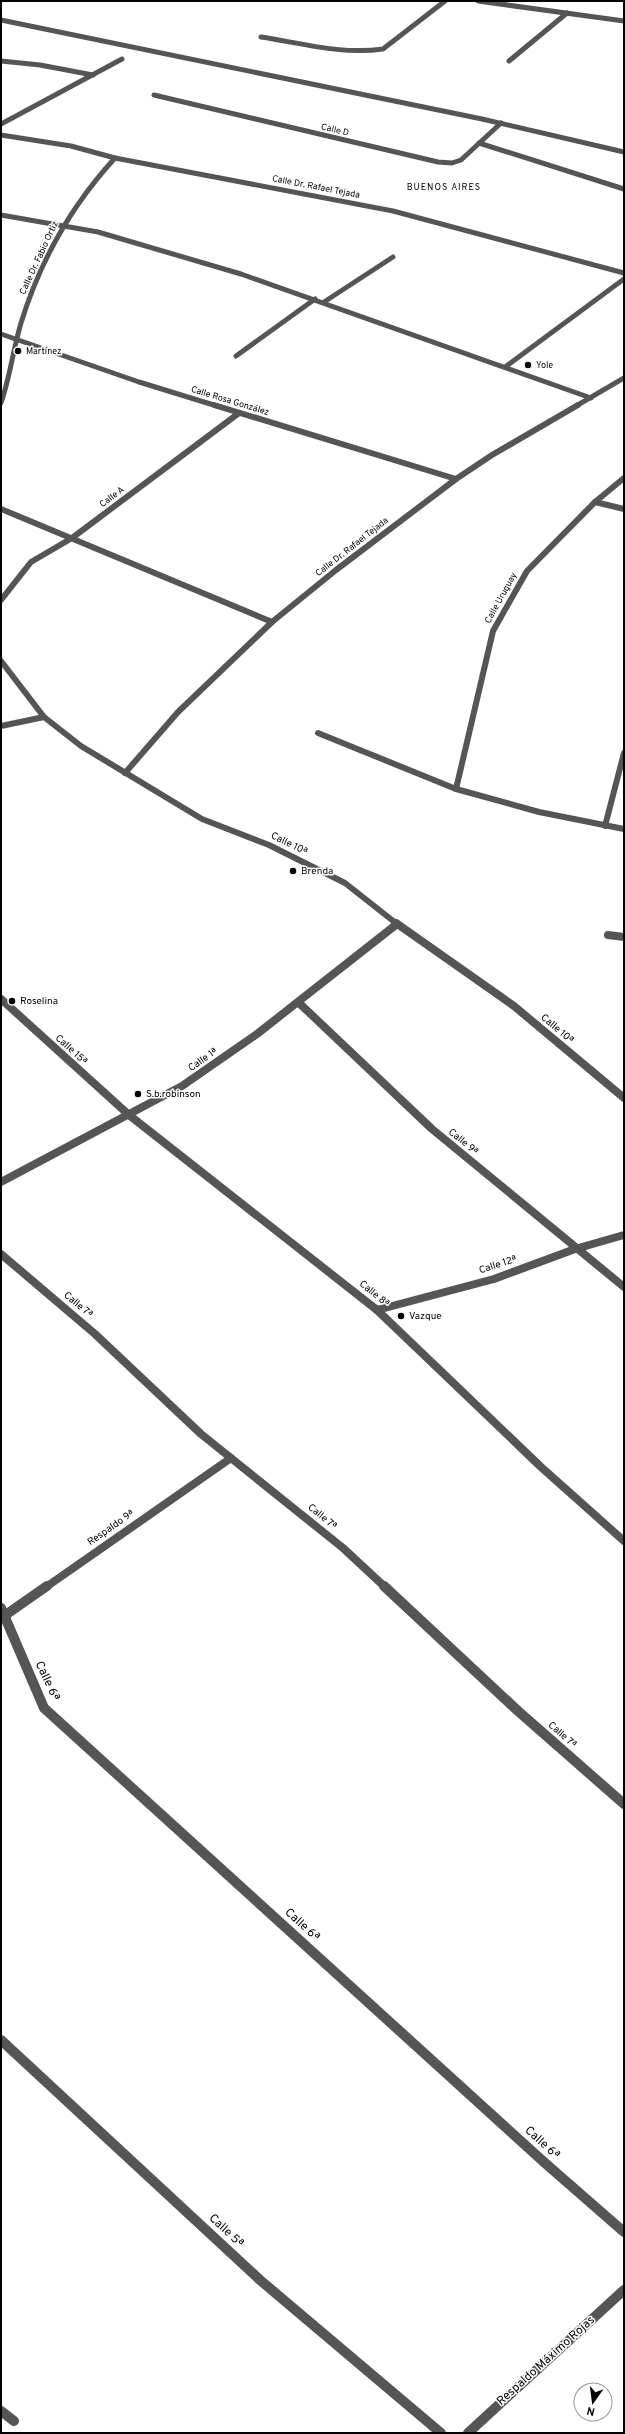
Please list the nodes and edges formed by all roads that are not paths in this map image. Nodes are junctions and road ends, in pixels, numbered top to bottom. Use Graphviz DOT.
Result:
graph roads {
  1 [pos="445,1"];
  2 [pos="478,1"];
  3 [pos="568,13"];
  4 [pos="1,20"];
  5 [pos="624,21"];
  6 [pos="261,36"];
  7 [pos="122,59"];
  8 [pos="1,61"];
  9 [pos="509,61"];
  10 [pos="93,75"];
  11 [pos="154,95"];
  12 [pos="501,123"];
  13 [pos="1,124"];
  14 [pos="1,135"];
  15 [pos="479,143"];
  16 [pos="624,152"];
  17 [pos="115,158"];
  18 [pos="624,189"];
  19 [pos="1,215"];
  20 [pos="63,225"];
  21 [pos="393,257"];
  22 [pos="624,273"];
  23 [pos="624,280"];
  24 [pos="315,299"];
  25 [pos="324,302"];
  26 [pos="1,334"];
  27 [pos="17,338"];
  28 [pos="236,356"];
  29 [pos="505,367"];
  30 [pos="624,378"];
  31 [pos="591,398"];
  32 [pos="1,403"];
  33 [pos="239,413"];
  34 [pos="624,478"];
  35 [pos="456,479"];
  36 [pos="595,502"];
  37 [pos="1,509"];
  38 [pos="624,509"];
  39 [pos="72,538"];
  40 [pos="1,600"];
  41 [pos="272,622"];
  42 [pos="1,661"];
  43 [pos="44,717"];
  44 [pos="1,726"];
  45 [pos="318,733"];
  46 [pos="624,752"];
  47 [pos="125,773"];
  48 [pos="456,789"];
  49 [pos="605,826"];
  50 [pos="624,829"];
  51 [pos="398,924"];
  52 [pos="608,935"];
  53 [pos="624,937"];
  54 [pos="1,999"];
  55 [pos="298,1002"];
  56 [pos="624,1098"];
  57 [pos="129,1115"];
  58 [pos="1,1182"];
  59 [pos="624,1235"];
  60 [pos="575,1249"];
  61 [pos="1,1254"];
  62 [pos="624,1287"];
  63 [pos="377,1310"];
  64 [pos="231,1458"];
  65 [pos="624,1541"];
  66 [pos="3,1612"];
  67 [pos="624,1804"];
  68 [pos="1,2040"];
  69 [pos="624,2232"];
  70 [pos="624,2290"];
  71 [pos="1,2412"];
  72 [pos="14,2421"];
  73 [pos="441,2433"];
  74 [pos="468,2433"];
  1 -- 6 [label="street"];
  2 -- 3 [label="street"];
  3 -- 5 [label="street"];
  3 -- 9 [label="street"];
  4 -- 12 [label="street"];
  7 -- 10 [label="street"];
  8 -- 10 [label="street"];
  10 -- 13 [label="street"];
  11 -- 15 [label="street, Calle D"];
  12 -- 15 [label="street, Calle D"];
  12 -- 16 [label="street"];
  14 -- 17 [label="street, Calle Dr. Rafael Tejada"];
  15 -- 18 [label="street"];
  17 -- 20 [label="street, Calle Dr. Fabio Ortiz"];
  17 -- 22 [label="street, Calle Dr. Rafael Tejada"];
  19 -- 20 [label="street"];
  20 -- 24 [label="street"];
  20 -- 27 [label="street, Calle Dr. Fabio Ortiz"];
  21 -- 25 [label="street"];
  23 -- 29 [label="street"];
  24 -- 25 [label="street"];
  24 -- 28 [label="street"];
  25 -- 29 [label="street"];
  26 -- 27 [label="street, Calle Rosa González"];
  27 -- 32 [label="street, Calle Dr. Fabio Ortiz"];
  27 -- 33 [label="street, Calle Rosa González"];
  29 -- 31 [label="street"];
  30 -- 31 [label="street, Calle Dr. Rafael Tejada"];
  31 -- 35 [label="street, Calle Dr. Rafael Tejada"];
  33 -- 35 [label="street, Calle Rosa González"];
  33 -- 39 [label="street, Calle A"];
  34 -- 36 [label="street, Calle Uruguay"];
  35 -- 41 [label="street, Calle Dr. Rafael Tejada"];
  36 -- 38 [label="street"];
  36 -- 48 [label="street, Calle Uruguay"];
  37 -- 39 [label="street"];
  39 -- 40 [label="street, Calle A"];
  39 -- 41 [label="street"];
  41 -- 47 [label="street, Calle Dr. Rafael Tejada"];
  42 -- 43 [label="street, Calle 10ª"];
  43 -- 44 [label="street"];
  43 -- 47 [label="street, Calle 10ª"];
  45 -- 48 [label="street"];
  46 -- 49 [label="street"];
  47 -- 51 [label="street, Calle 10ª"];
  48 -- 49 [label="street"];
  49 -- 50 [label="street"];
  51 -- 55 [label="street, Calle 1ª"];
  51 -- 56 [label="street, Calle 10ª"];
  52 -- 53 [label="street"];
  54 -- 57 [label="street, Calle 15ª"];
  55 -- 57 [label="street, Calle 1ª"];
  55 -- 60 [label="street, Calle 9ª"];
  57 -- 58 [label="street, Calle 1ª"];
  57 -- 63 [label="street, Calle 8ª"];
  59 -- 60 [label="street, Calle 12ª"];
  60 -- 62 [label="street, Calle 9ª"];
  60 -- 63 [label="street, Calle 12ª"];
  61 -- 64 [label="street, Calle 7ª"];
  63 -- 65 [label="street, Calle 8ª"];
  64 -- 66 [label="street, Respaldo 9ª"];
  64 -- 67 [label="street, Calle 7ª"];
  66 -- 69 [label="street, Calle 6ª"];
  68 -- 73 [label="street, Calle 5ª"];
  70 -- 74 [label="street, Respaldo Máximo Rojas"];
  71 -- 72 [label="street"];
}
